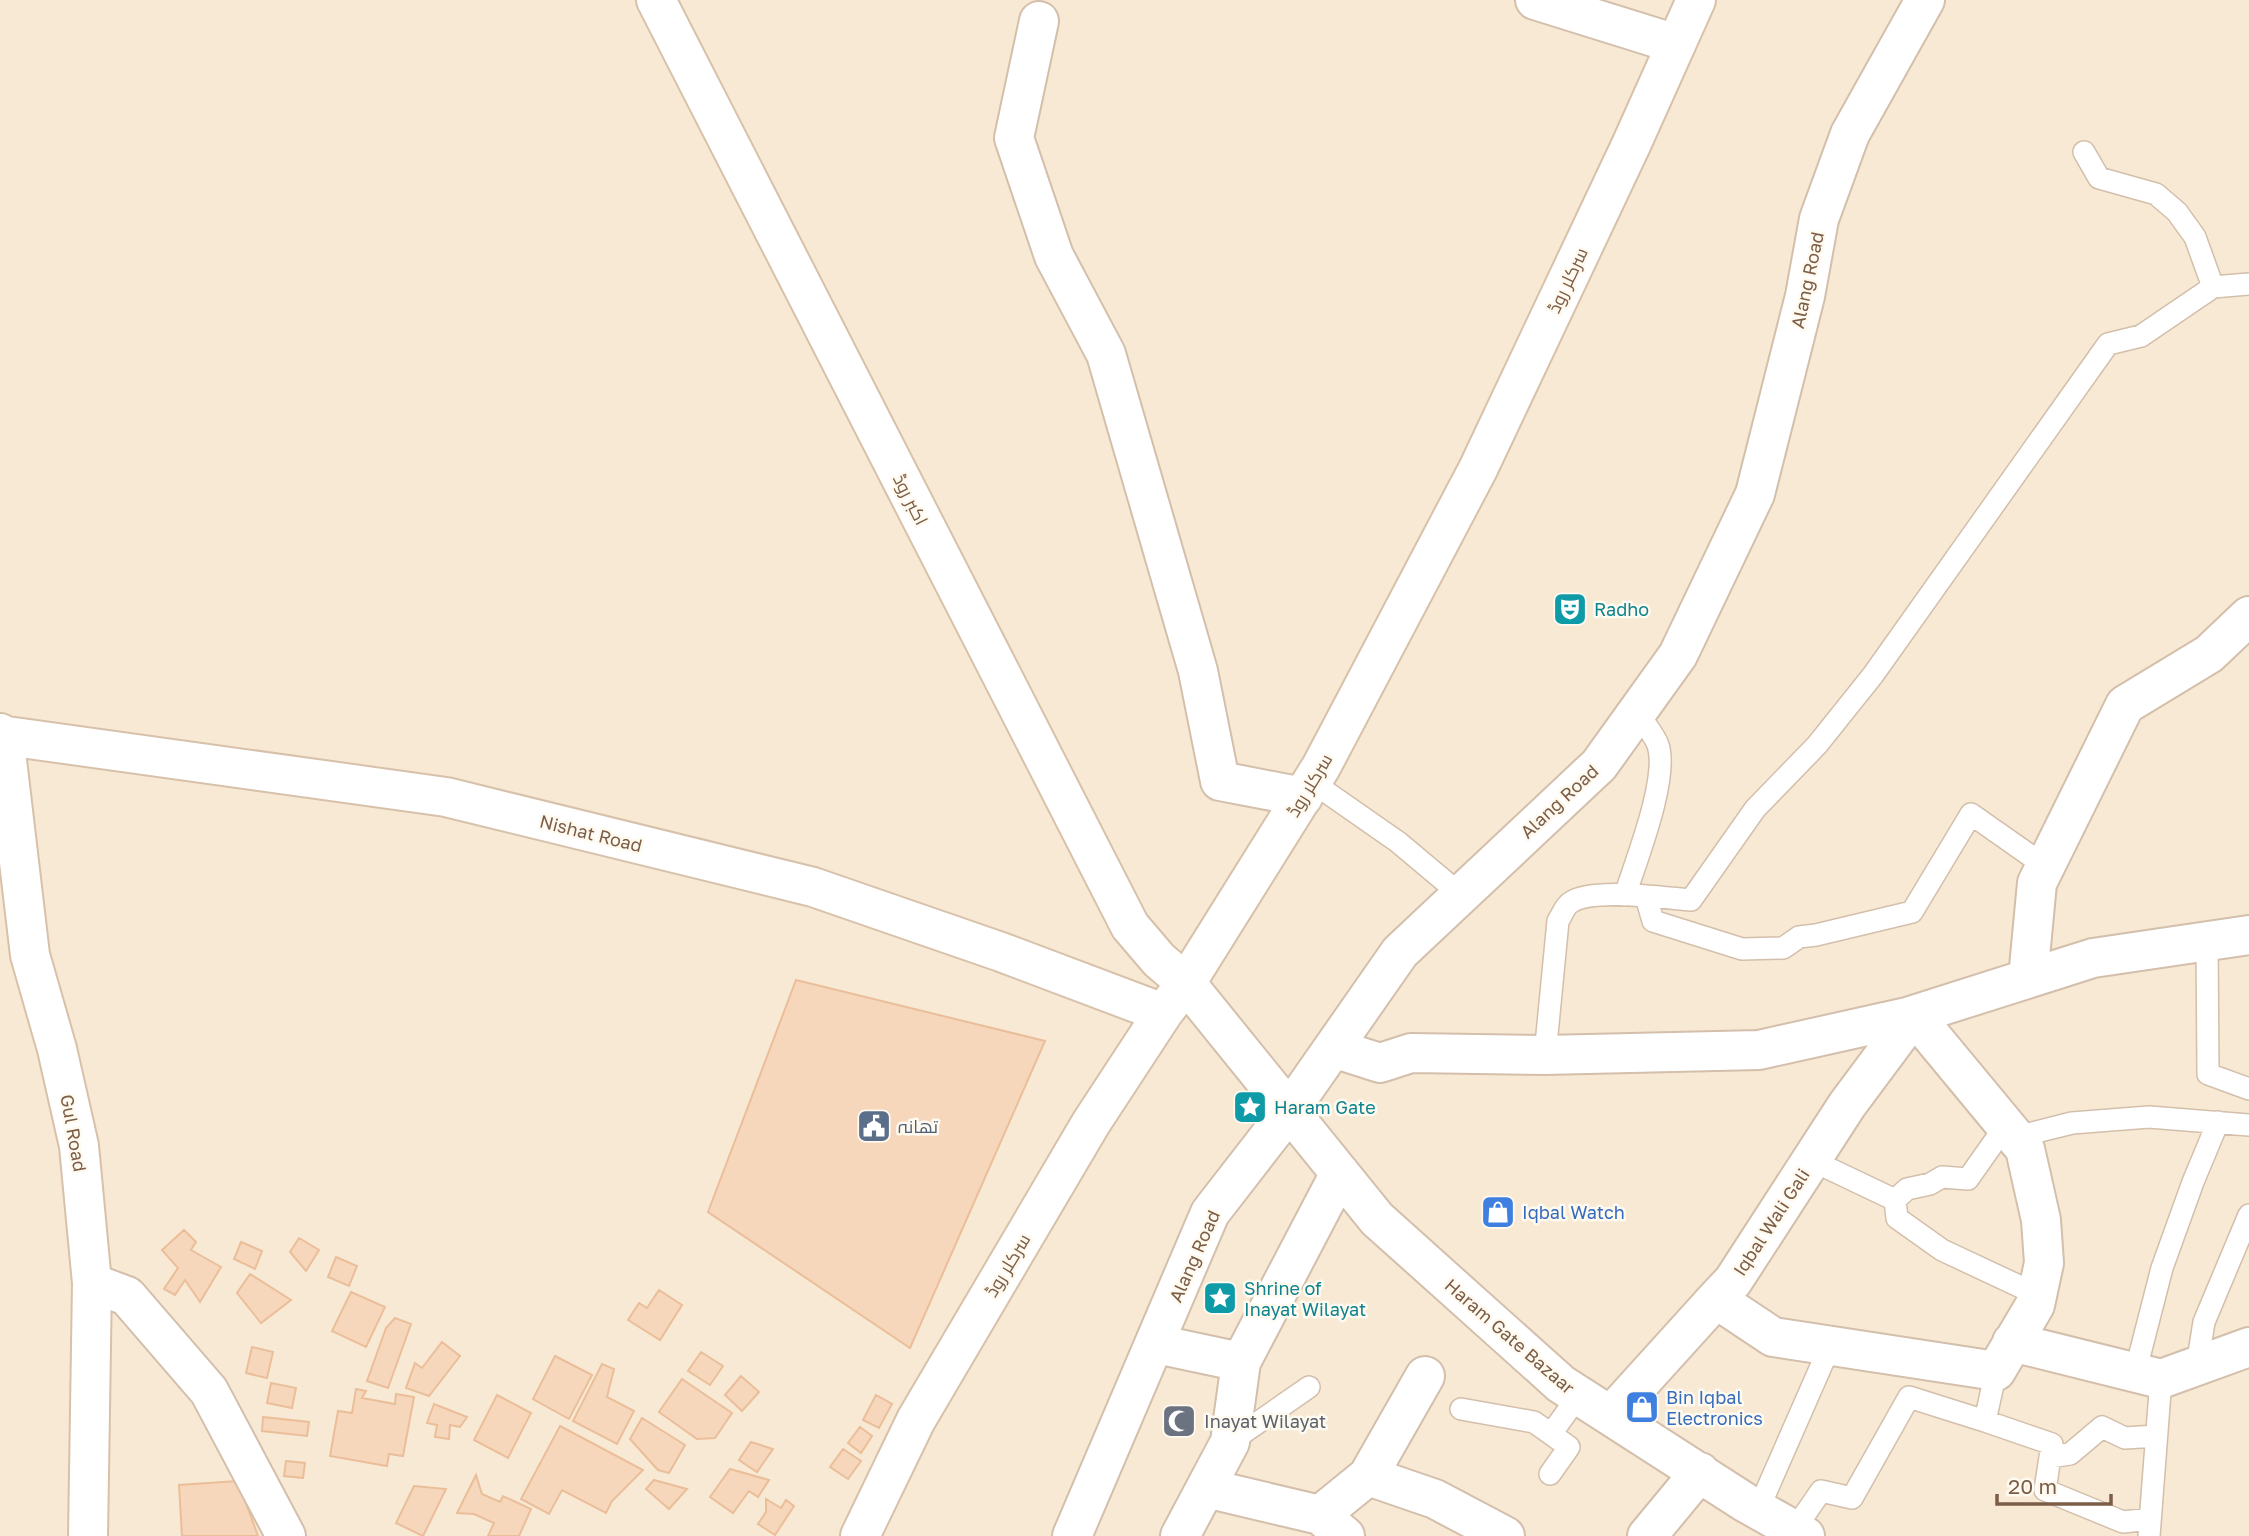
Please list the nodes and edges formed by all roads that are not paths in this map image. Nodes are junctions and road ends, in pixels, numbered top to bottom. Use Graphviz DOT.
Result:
graph roads {
  1 [pos="656,0"];
  2 [pos="1535,0"];
  3 [pos="1696,0"];
  4 [pos="1925,0"];
  5 [pos="1039,21"];
  6 [pos="1676,44"];
  7 [pos="2084,152"];
  8 [pos="2249,284"];
  9 [pos="2213,287"];
  10 [pos="2249,616"];
  11 [pos="1637,712"];
  12 [pos="1,734"];
  13 [pos="1307,789"];
  14 [pos="2045,866"];
  15 [pos="1460,894"];
  16 [pos="1635,896"];
  17 [pos="2249,935"];
  18 [pos="2207,941"];
  19 [pos="2028,978"];
  20 [pos="1175,998"];
  21 [pos="1914,1015"];
  22 [pos="1333,1048"];
  23 [pos="1545,1055"];
  24 [pos="2249,1089"];
  25 [pos="1289,1111"];
  26 [pos="2218,1122"];
  27 [pos="2249,1125"];
  28 [pos="2011,1131"];
  29 [pos="1811,1160"];
  30 [pos="1340,1173"];
  31 [pos="1895,1200"];
  32 [pos="2249,1215"];
  33 [pos="92,1283"];
  34 [pos="2038,1295"];
  35 [pos="1717,1299"];
  36 [pos="1156,1344"];
  37 [pos="1830,1346"];
  38 [pos="2249,1347"];
  39 [pos="2004,1357"];
  40 [pos="1241,1362"];
  41 [pos="2197,1366"];
  42 [pos="1425,1376"];
  43 [pos="2148,1376"];
  44 [pos="1308,1387"];
  45 [pos="1579,1395"];
  46 [pos="1461,1409"];
  47 [pos="1611,1415"];
  48 [pos="1985,1421"];
  49 [pos="1550,1434"];
  50 [pos="2156,1436"];
  51 [pos="1230,1442"];
  52 [pos="2050,1457"];
  53 [pos="1700,1472"];
  54 [pos="1550,1474"];
  55 [pos="1368,1476"];
  56 [pos="1206,1488"];
  57 [pos="1758,1510"];
  58 [pos="1333,1525"];
  59 [pos="2149,1528"];
  60 [pos="2120,1529"];
  61 [pos="1801,1534"];
  62 [pos="88,1536"];
  63 [pos="286,1536"];
  64 [pos="860,1536"];
  65 [pos="1072,1536"];
  66 [pos="1180,1536"];
  67 [pos="1505,1536"];
  68 [pos="1647,1536"];
  1 -- 20 [label="street, اکبر روڈ"];
  2 -- 6 [label="street"];
  3 -- 6 [label="street, سرکلر روڈ"];
  4 -- 11 [label="street, Alang Road"];
  5 -- 13 [label="street"];
  6 -- 13 [label="street, سرکلر روڈ"];
  7 -- 9 [label="lane"];
  8 -- 9 [label="lane"];
  9 -- 16 [label="lane"];
  10 -- 14 [label="street"];
  11 -- 15 [label="street, Alang Road"];
  11 -- 16 [label="lane"];
  12 -- 20 [label="street, Nishat Road"];
  12 -- 33 [label="street, Gul Road"];
  13 -- 15 [label="lane"];
  13 -- 20 [label="street, سرکلر روڈ"];
  14 -- 16 [label="lane"];
  14 -- 19 [label="street"];
  15 -- 22 [label="street, Alang Road"];
  16 -- 23 [label="lane"];
  17 -- 18 [label="street"];
  18 -- 19 [label="street"];
  18 -- 24 [label="lane"];
  19 -- 21 [label="street"];
  20 -- 25 [label="street, اکبر روڈ"];
  20 -- 64 [label="street, سرکلر روڈ"];
  21 -- 23 [label="street"];
  21 -- 28 [label="street"];
  21 -- 29 [label="street, Iqbal Wali Gali"];
  22 -- 23 [label="street"];
  22 -- 25 [label="street, Alang Road"];
  25 -- 30 [label="street, Haram Gate Bazaar"];
  25 -- 36 [label="street, Alang Road"];
  26 -- 27 [label="lane"];
  26 -- 28 [label="lane"];
  26 -- 43 [label="lane"];
  28 -- 31 [label="lane"];
  28 -- 34 [label="street"];
  29 -- 31 [label="lane"];
  29 -- 35 [label="street, Iqbal Wali Gali"];
  30 -- 40 [label="street"];
  30 -- 45 [label="street, Haram Gate Bazaar"];
  31 -- 34 [label="lane"];
  32 -- 41 [label="lane"];
  33 -- 62 [label="street, Gul Road"];
  33 -- 63 [label="street"];
  34 -- 39 [label="street"];
  35 -- 37 [label="street"];
  35 -- 47 [label="street, Iqbal Wali Gali"];
  36 -- 40 [label="street"];
  36 -- 65 [label="street, Alang Road"];
  37 -- 39 [label="street"];
  37 -- 57 [label="lane"];
  38 -- 41 [label="street"];
  39 -- 43 [label="street"];
  39 -- 48 [label="lane"];
  40 -- 51 [label="street"];
  41 -- 43 [label="street"];
  42 -- 55 [label="street"];
  43 -- 50 [label="lane"];
  44 -- 51 [label="lane"];
  45 -- 47 [label="street, Haram Gate Bazaar"];
  45 -- 49 [label="lane"];
  46 -- 49 [label="lane"];
  47 -- 53 [label="street, Haram Gate Bazaar"];
  48 -- 52 [label="lane"];
  48 -- 61 [label="lane"];
  49 -- 54 [label="lane"];
  50 -- 52 [label="lane"];
  50 -- 59 [label="lane"];
  51 -- 56 [label="street"];
  52 -- 60 [label="lane"];
  53 -- 57 [label="street, Haram Gate Bazaar"];
  53 -- 68 [label="street"];
  55 -- 58 [label="street"];
  55 -- 67 [label="street"];
  56 -- 58 [label="street"];
  56 -- 66 [label="street"];
  57 -- 61 [label="street, Haram Gate Bazaar"];
  59 -- 60 [label="lane"];
}
